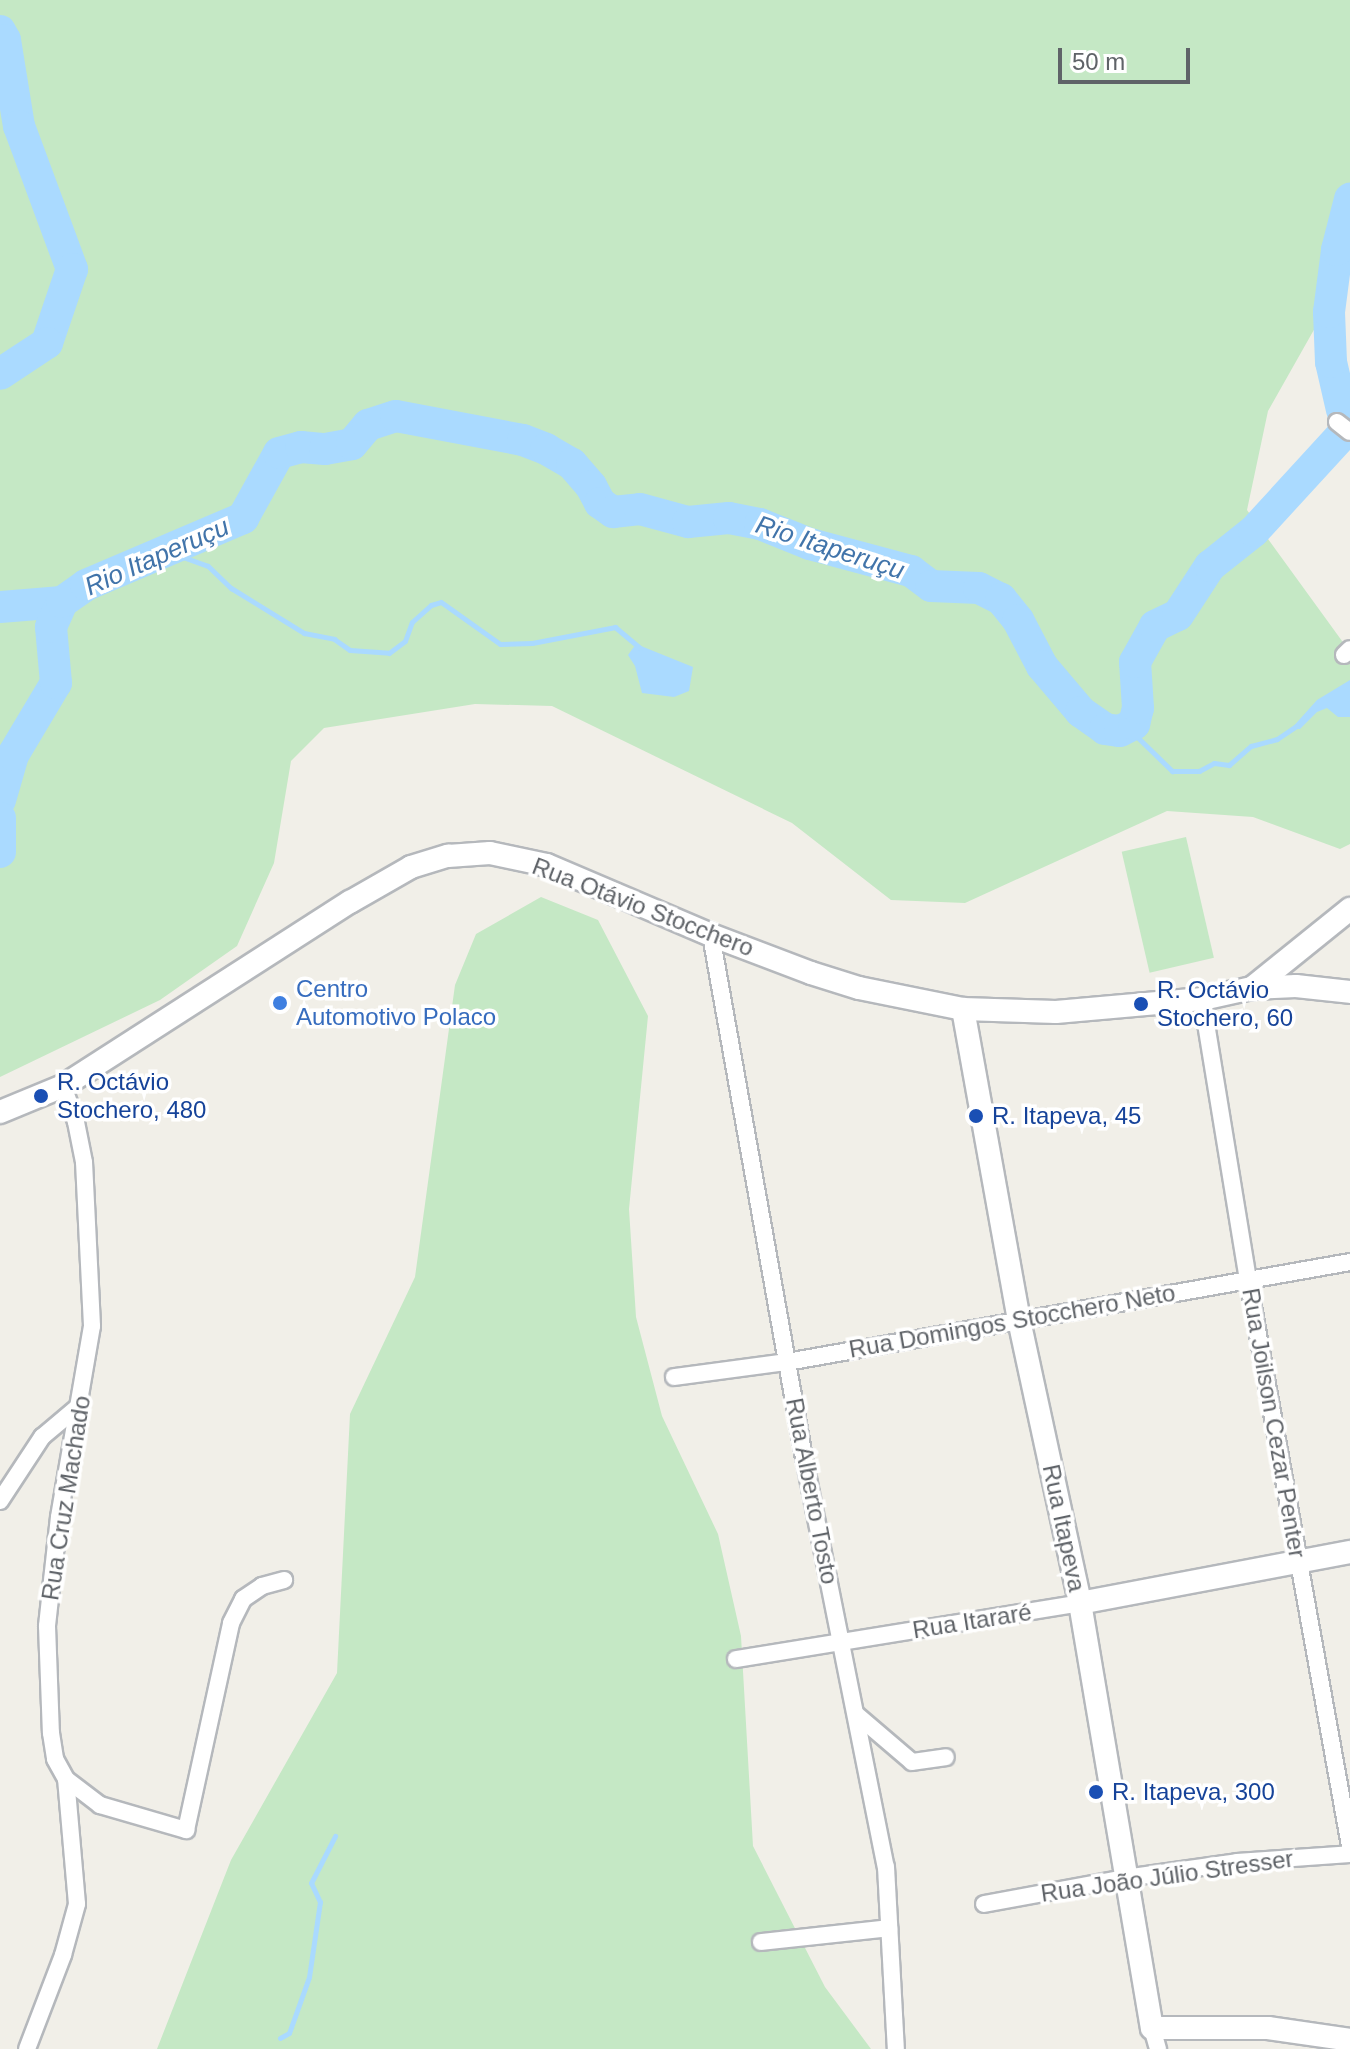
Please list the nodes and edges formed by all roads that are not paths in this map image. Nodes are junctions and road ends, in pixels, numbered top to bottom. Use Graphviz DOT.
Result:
graph roads {
  1 [pos="1350,909"];
  2 [pos="711,935"];
  3 [pos="1303,946"];
  4 [pos="1252,988"];
  5 [pos="1322,988"];
  6 [pos="1350,992"];
  7 [pos="1202,999"];
  8 [pos="963,1009"];
  9 [pos="63,1086"];
  10 [pos="0,1112"];
  11 [pos="1350,1262"];
  12 [pos="1248,1279"];
  13 [pos="1019,1320"];
  14 [pos="787,1362"];
  15 [pos="674,1377"];
  16 [pos="80,1405"];
  17 [pos="0,1501"];
  18 [pos="1350,1552"];
  19 [pos="1298,1561"];
  20 [pos="284,1580"];
  21 [pos="1080,1603"];
  22 [pos="843,1642"];
  23 [pos="736,1659"];
  24 [pos="857,1715"];
  25 [pos="946,1757"];
  26 [pos="66,1779"];
  27 [pos="1350,1846"];
  28 [pos="1350,1854"];
  29 [pos="1125,1878"];
  30 [pos="984,1904"];
  31 [pos="889,1928"];
  32 [pos="761,1942"];
  33 [pos="1155,2038"];
  34 [pos="1350,2040"];
  35 [pos="27,2049"];
  36 [pos="896,2049"];
  1 -- 3 [label="street"];
  2 -- 8 [label="street, Rua Otávio Stocchero"];
  2 -- 9 [label="street, Rua Otávio Stocchero"];
  2 -- 14 [label="street, Rua Alberto Tosto"];
  3 -- 4 [label="street"];
  3 -- 5 [label="street"];
  4 -- 5 [label="street"];
  4 -- 7 [label="street, Rua Otávio Stocchero"];
  5 -- 6 [label="street"];
  7 -- 8 [label="street, Rua Otávio Stocchero"];
  7 -- 12 [label="street, Rua Joilson Cezar Penter"];
  8 -- 13 [label="street, Rua Itapeva"];
  9 -- 10 [label="street, Rua Otávio Stocchero"];
  9 -- 16 [label="street, Rua Cruz Machado"];
  11 -- 12 [label="street, Rua Domingos Stocchero Neto"];
  12 -- 13 [label="street, Rua Domingos Stocchero Neto"];
  12 -- 19 [label="street, Rua Joilson Cezar Penter"];
  13 -- 14 [label="street, Rua Domingos Stocchero Neto"];
  13 -- 21 [label="street, Rua Itapeva"];
  14 -- 15 [label="street, Rua Domingos Stocchero Neto"];
  14 -- 22 [label="street, Rua Alberto Tosto"];
  16 -- 17 [label="street"];
  16 -- 26 [label="street, Rua Cruz Machado"];
  18 -- 19 [label="street, Rua Itararé"];
  19 -- 21 [label="street, Rua Itararé"];
  19 -- 27 [label="street, Rua Joilson Cezar Penter"];
  20 -- 26 [label="street"];
  21 -- 22 [label="street, Rua Itararé"];
  21 -- 29 [label="street, Rua Itapeva"];
  22 -- 23 [label="street, Rua Itararé"];
  22 -- 24 [label="street, Rua Alberto Tosto"];
  24 -- 25 [label="street"];
  24 -- 31 [label="street, Rua Alberto Tosto"];
  26 -- 35 [label="street, Rua Cruz Machado"];
  28 -- 29 [label="street, Rua João Júlio Stresser"];
  29 -- 30 [label="street, Rua João Júlio Stresser"];
  29 -- 33 [label="street, Rua Itapeva"];
  31 -- 32 [label="street"];
  31 -- 36 [label="street, Rua Alberto Tosto"];
  33 -- 34 [label="street"];
}
